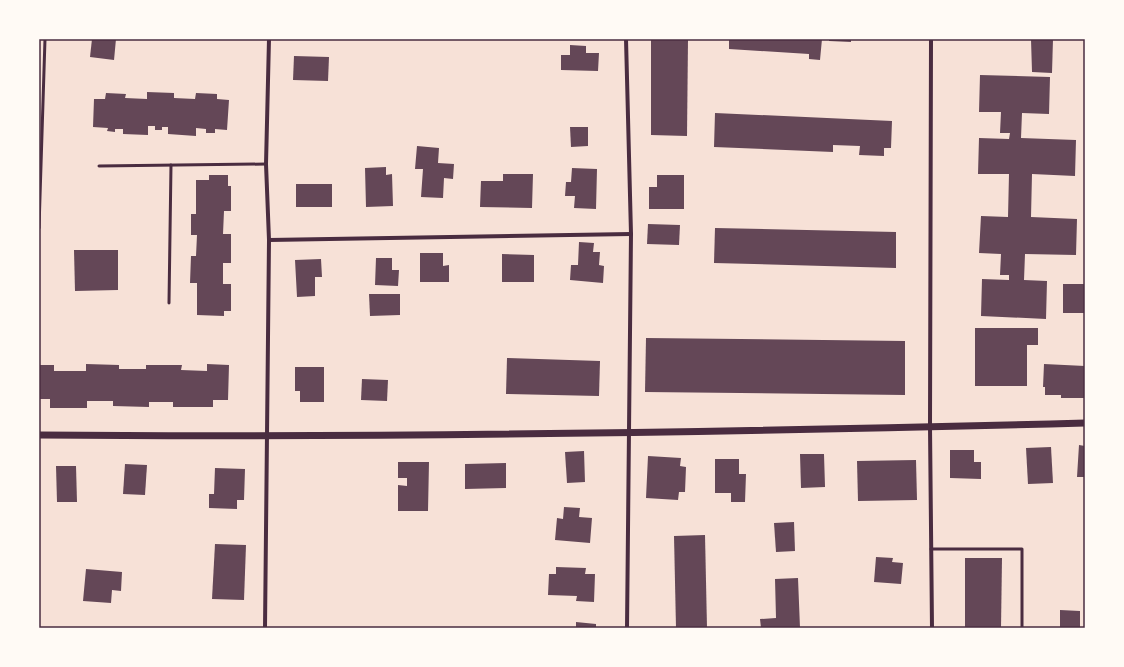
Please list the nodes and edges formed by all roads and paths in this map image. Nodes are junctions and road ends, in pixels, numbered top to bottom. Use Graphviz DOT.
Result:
graph roads {
  1 [pos="45,39"];
  2 [pos="269,39"];
  3 [pos="626,39"];
  4 [pos="931,39"];
  5 [pos="266,164"];
  6 [pos="171,165"];
  7 [pos="99,166"];
  8 [pos="39,228"];
  9 [pos="631,234"];
  10 [pos="269,240"];
  11 [pos="169,303"];
  12 [pos="1085,423"];
  13 [pos="930,427"];
  14 [pos="628,431"];
  15 [pos="39,435"];
  16 [pos="268,437"];
  17 [pos="932,549"];
  18 [pos="265,628"];
  19 [pos="627,628"];
  20 [pos="932,628"];
  21 [pos="1022,628"];
  1 -- 8 [label="lane"];
  2 -- 5 [label="street"];
  3 -- 9 [label="street"];
  4 -- 13 [label="street"];
  5 -- 6 [label="lane"];
  5 -- 10 [label="street"];
  6 -- 7 [label="lane"];
  6 -- 11 [label="lane"];
  9 -- 10 [label="street"];
  9 -- 14 [label="street"];
  10 -- 16 [label="street"];
  12 -- 13 [label="street"];
  13 -- 14 [label="street"];
  13 -- 17 [label="street"];
  14 -- 16 [label="street"];
  14 -- 19 [label="street"];
  15 -- 16 [label="street"];
  16 -- 18 [label="street"];
  17 -- 20 [label="street"];
  17 -- 21 [label="lane"];
}
